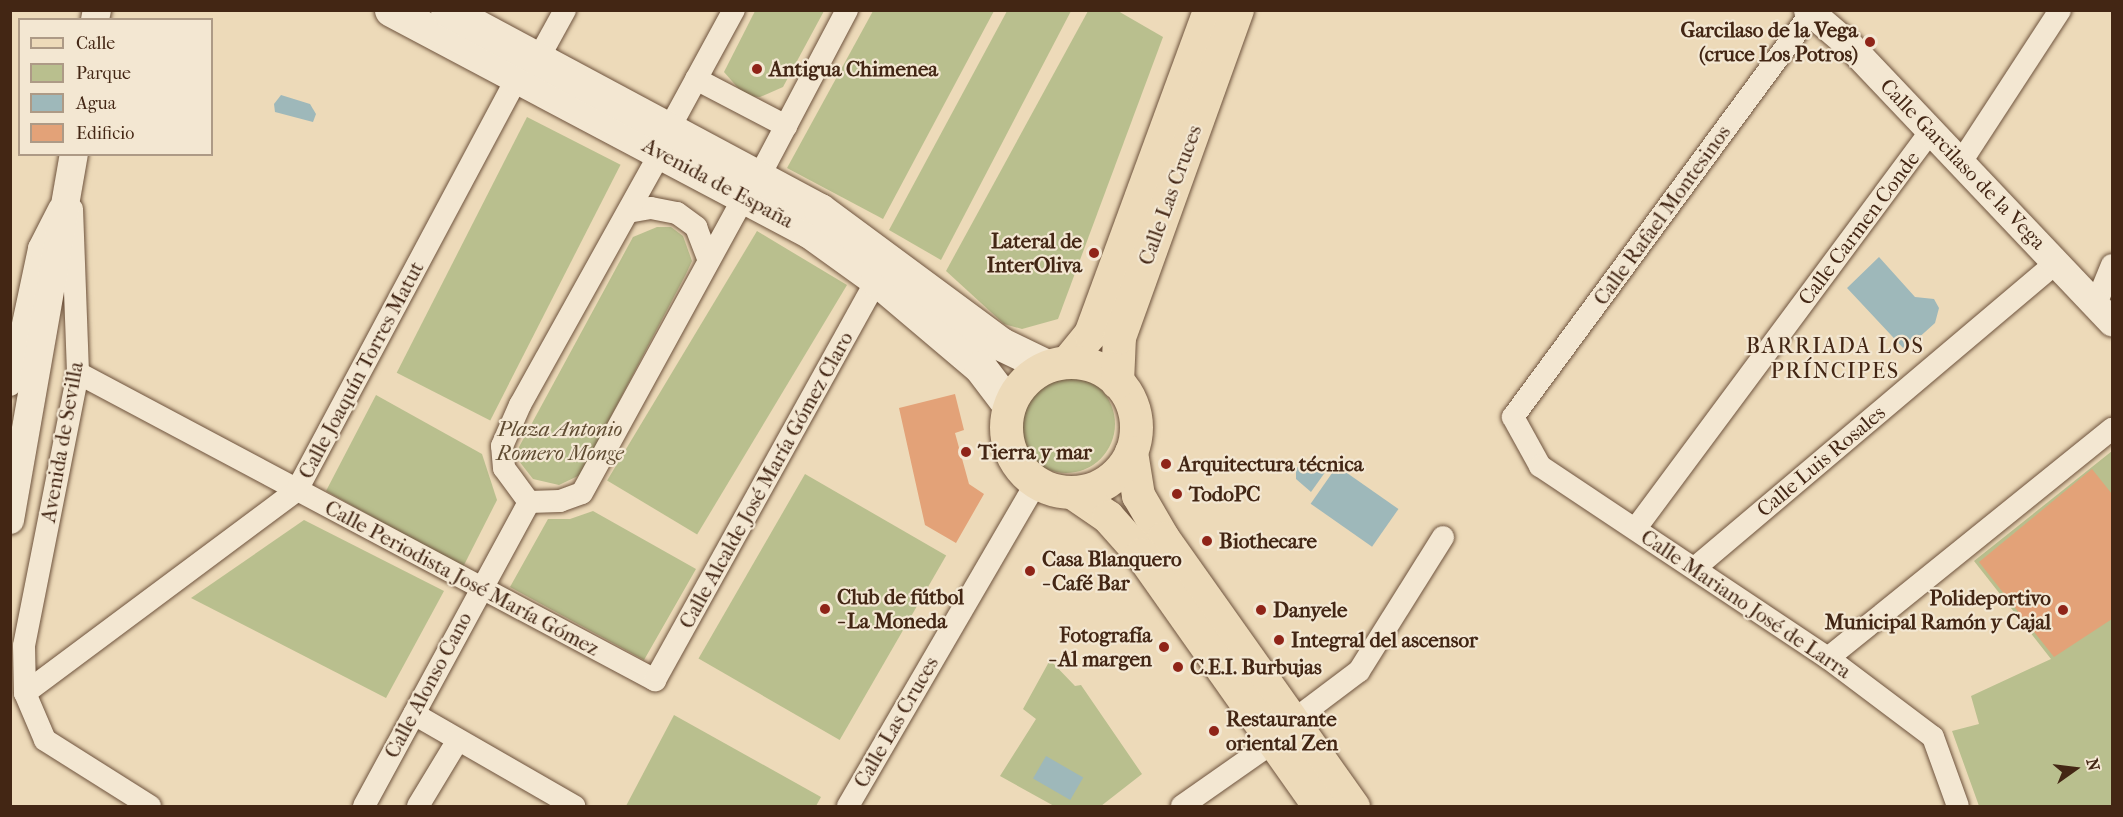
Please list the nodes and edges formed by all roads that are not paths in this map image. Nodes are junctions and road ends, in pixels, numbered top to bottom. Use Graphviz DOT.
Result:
graph roads {
  1 [pos="391,10"];
  2 [pos="447,10"];
  3 [pos="565,10"];
  4 [pos="734,10"];
  5 [pos="847,10"];
  6 [pos="1209,10"];
  7 [pos="1237,10"];
  8 [pos="2060,10"];
  9 [pos="1810,12"];
  10 [pos="527,69"];
  11 [pos="696,79"];
  12 [pos="786,126"];
  13 [pos="1932,130"];
  14 [pos="665,141"];
  15 [pos="1961,162"];
  16 [pos="71,172"];
  17 [pos="752,186"];
  18 [pos="628,212"];
  19 [pos="709,261"];
  20 [pos="2056,263"];
  21 [pos="2112,265"];
  22 [pos="877,280"];
  23 [pos="2104,313"];
  24 [pos="1057,364"];
  25 [pos="78,373"];
  26 [pos="1118,382"];
  27 [pos="10,385"];
  28 [pos="1009,405"];
  29 [pos="1513,417"];
  30 [pos="2112,429"];
  31 [pos="1131,452"];
  32 [pos="1036,483"];
  33 [pos="297,489"];
  34 [pos="1073,492"];
  35 [pos="529,502"];
  36 [pos="10,520"];
  37 [pos="1636,528"];
  38 [pos="1443,537"];
  39 [pos="1696,567"];
  40 [pos="479,589"];
  41 [pos="1828,657"];
  42 [pos="656,680"];
  43 [pos="18,688"];
  44 [pos="414,714"];
  45 [pos="1281,733"];
  46 [pos="458,740"];
  47 [pos="366,806"];
  48 [pos="150,807"];
  49 [pos="418,807"];
  50 [pos="574,807"];
  51 [pos="848,807"];
  52 [pos="1182,807"];
  53 [pos="1319,807"];
  54 [pos="1353,807"];
  55 [pos="1958,807"];
  1 -- 10 [label="main road, Avenida de España"];
  2 -- 10 [label="main road, Avenida de España"];
  3 -- 10 [label="street, Calle Joaquín Torres Matut"];
  4 -- 11 [label="street"];
  5 -- 12 [label="street"];
  6 -- 24 [label="main road, Calle Las Cruces"];
  7 -- 26 [label="main road, Calle Las Cruces"];
  8 -- 15 [label="street"];
  9 -- 13 [label="street, Calle Garcilaso de la Vega"];
  9 -- 29 [label="street, Calle Rafael Montesinos"];
  10 -- 14 [label="main road, Avenida de España"];
  10 -- 33 [label="street, Calle Joaquín Torres Matut"];
  11 -- 12 [label="street"];
  11 -- 14 [label="street"];
  12 -- 17 [label="street"];
  13 -- 15 [label="street, Calle Garcilaso de la Vega"];
  13 -- 37 [label="street, Calle Carmen Conde"];
  14 -- 17 [label="main road, Avenida de España"];
  14 -- 18 [label="street"];
  15 -- 20 [label="street, Calle Garcilaso de la Vega"];
  16 -- 25 [label="street, Avenida de Sevilla"];
  16 -- 27 [label="street"];
  16 -- 36 [label="street, Avenida de Sevilla"];
  17 -- 19 [label="street"];
  17 -- 22 [label="main road, Avenida de España"];
  17 -- 24 [label="main road, Avenida de España"];
  18 -- 19 [label="street"];
  18 -- 35 [label="street"];
  19 -- 35 [label="street"];
  20 -- 23 [label="street, Calle Garcilaso de la Vega"];
  20 -- 39 [label="street, Calle Luis Rosales"];
  21 -- 23 [label="street"];
  22 -- 28 [label="main road, Avenida de España"];
  22 -- 42 [label="street, Calle Alcalde José María Gómez Claro"];
  24 -- 26 [label="main road"];
  24 -- 28 [label="main road"];
  25 -- 33 [label="street, Calle Periodista José María Gómez"];
  25 -- 43 [label="street, Avenida de Sevilla"];
  26 -- 31 [label="main road"];
  28 -- 32 [label="main road"];
  29 -- 37 [label="street, Calle Mariano José de Larra"];
  30 -- 41 [label="street"];
  31 -- 34 [label="main road"];
  31 -- 45 [label="main road"];
  32 -- 34 [label="main road"];
  32 -- 51 [label="street, Calle Las Cruces"];
  33 -- 40 [label="street, Calle Periodista José María Gómez"];
  33 -- 43 [label="street, Calle Joaquín Torres Matut"];
  34 -- 45 [label="main road"];
  35 -- 40 [label="street, Calle Alonso Cano"];
  37 -- 39 [label="street, Calle Mariano José de Larra"];
  38 -- 45 [label="street"];
  39 -- 41 [label="street, Calle Mariano José de Larra"];
  40 -- 42 [label="street, Calle Periodista José María Gómez"];
  40 -- 44 [label="street, Calle Alonso Cano"];
  41 -- 55 [label="street, Calle Mariano José de Larra"];
  43 -- 48 [label="street"];
  44 -- 46 [label="street"];
  44 -- 47 [label="street, Calle Alonso Cano"];
  45 -- 52 [label="street"];
  45 -- 53 [label="main road"];
  45 -- 54 [label="main road"];
  46 -- 49 [label="street"];
  46 -- 50 [label="street"];
}
